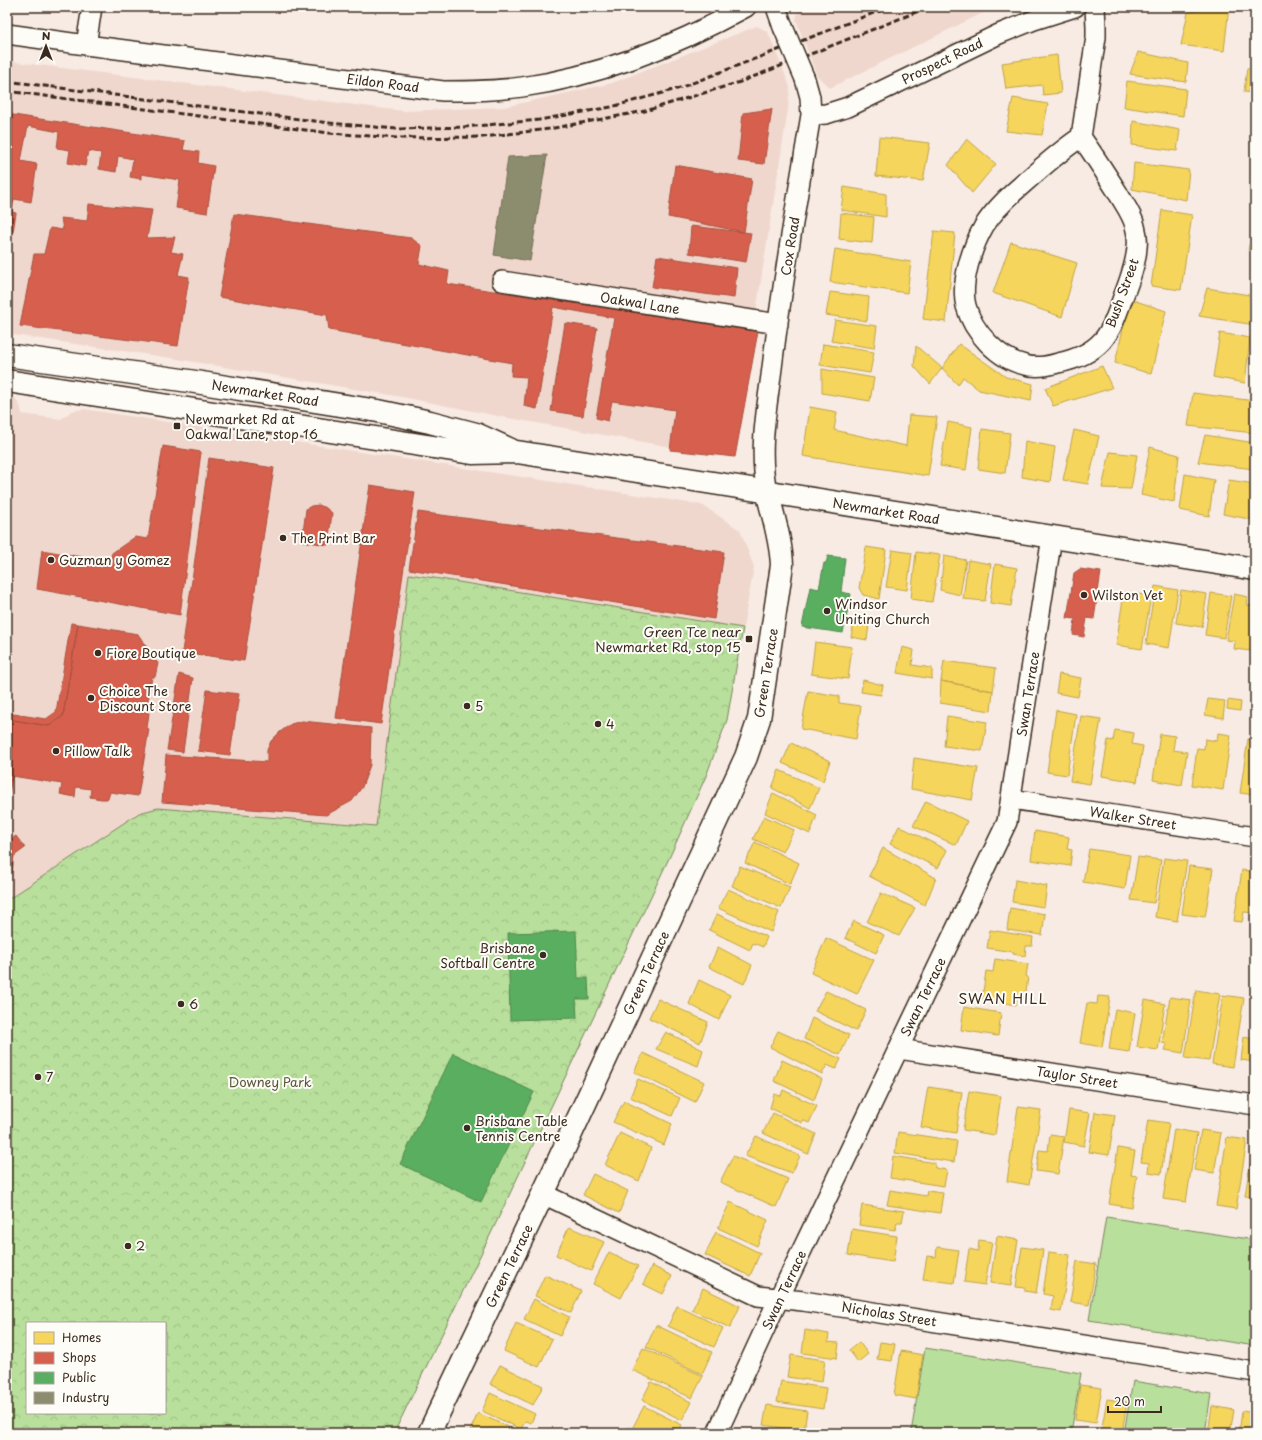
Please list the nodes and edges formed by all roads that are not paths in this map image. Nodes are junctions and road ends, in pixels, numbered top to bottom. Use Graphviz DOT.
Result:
graph roads {
  1 [pos="92,7"];
  2 [pos="746,7"];
  3 [pos="776,7"];
  4 [pos="1075,7"];
  5 [pos="1095,7"];
  6 [pos="7,34"];
  7 [pos="86,45"];
  8 [pos="811,115"];
  9 [pos="1080,137"];
  10 [pos="502,281"];
  11 [pos="778,324"];
  12 [pos="7,355"];
  13 [pos="7,381"];
  14 [pos="517,452"];
  15 [pos="767,491"];
  16 [pos="1052,537"];
  17 [pos="1255,569"];
  18 [pos="1011,799"];
  19 [pos="1255,837"];
  20 [pos="899,1049"];
  21 [pos="1255,1105"];
  22 [pos="543,1194"];
  23 [pos="780,1298"];
  24 [pos="1255,1372"];
  25 [pos="428,1433"];
  26 [pos="717,1433"];
  1 -- 7 [label="street"];
  2 -- 7 [label="street, Eildon Road"];
  3 -- 8 [label="street, Cox Road, bridge"];
  4 -- 8 [label="street, Prospect Road"];
  5 -- 9 [label="street"];
  6 -- 7 [label="street, Eildon Road"];
  8 -- 11 [label="street, Cox Road"];
  9 -- 9 [label="street, Bush Street"];
  10 -- 11 [label="street, Oakwal Lane"];
  11 -- 15 [label="street, Cox Road"];
  12 -- 14 [label="main road, Newmarket Road"];
  13 -- 14 [label="main road, Newmarket Road"];
  14 -- 15 [label="main road, Newmarket Road"];
  15 -- 16 [label="main road, Newmarket Road"];
  15 -- 22 [label="main road, Green Terrace"];
  16 -- 17 [label="main road, Newmarket Road"];
  16 -- 18 [label="street, Swan Terrace"];
  18 -- 19 [label="street, Walker Street"];
  18 -- 20 [label="street, Swan Terrace"];
  20 -- 21 [label="street, Taylor Street"];
  20 -- 23 [label="street, Swan Terrace"];
  22 -- 23 [label="street, Nicholas Street"];
  22 -- 25 [label="main road, Green Terrace"];
  23 -- 24 [label="street, Nicholas Street"];
  23 -- 26 [label="street, Swan Terrace"];
}
